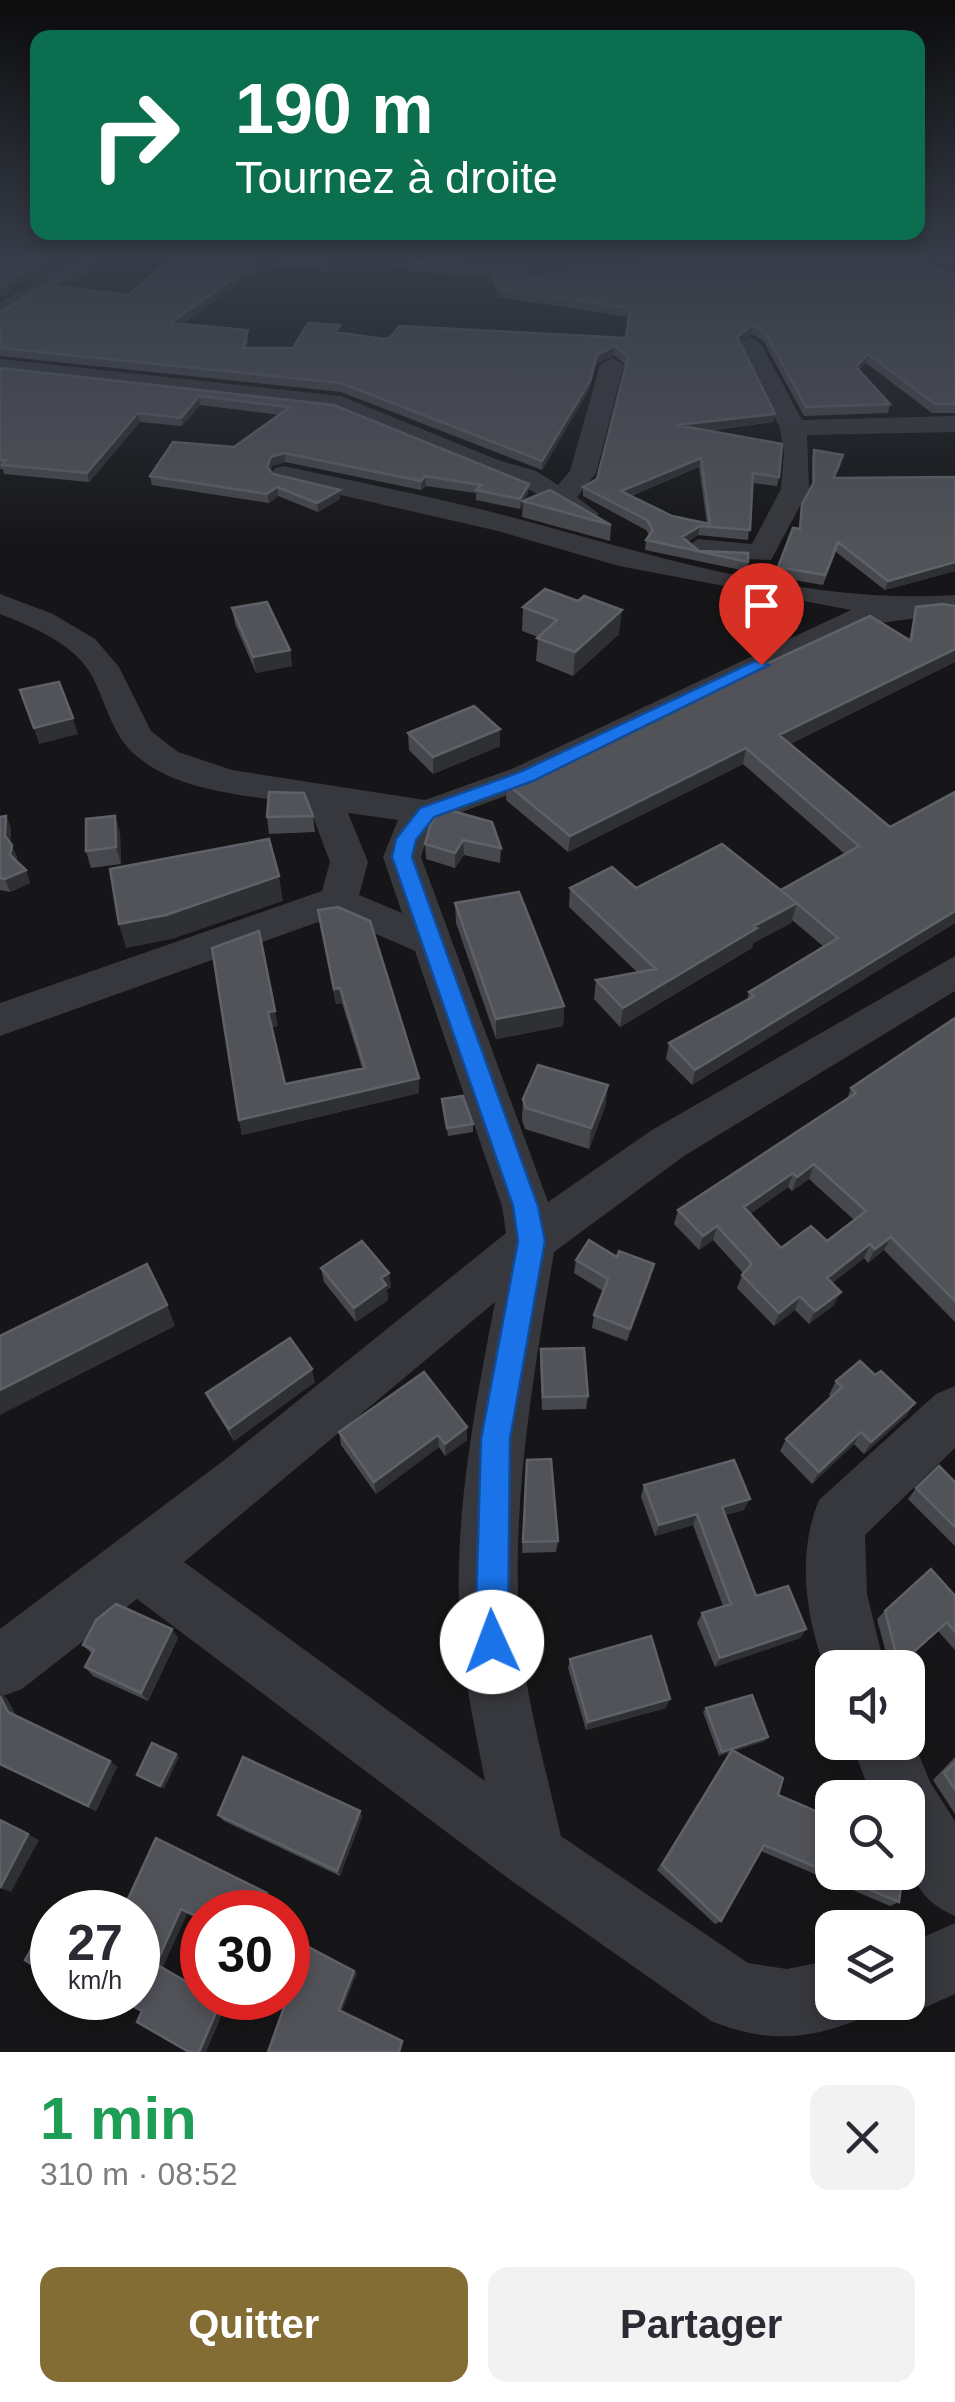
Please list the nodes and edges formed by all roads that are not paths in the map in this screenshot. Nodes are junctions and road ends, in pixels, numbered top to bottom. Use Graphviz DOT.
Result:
graph roads {
  1 [pos="756,355"];
  2 [pos="612,365"];
  3 [pos="0,366"];
  4 [pos="955,424"];
  5 [pos="793,428"];
  6 [pos="284,474"];
  7 [pos="561,500"];
  8 [pos="626,548"];
  9 [pos="0,603"];
  10 [pos="955,604"];
  11 [pos="898,608"];
  12 [pos="323,798"];
  13 [pos="427,812"];
  14 [pos="336,901"];
  15 [pos="435,944"];
  16 [pos="955,971"];
  17 [pos="0,1020"];
  18 [pos="532,1241"];
  19 [pos="955,1412"];
  20 [pos="136,1562"];
  21 [pos="850,1650"];
  22 [pos="0,1667"];
  23 [pos="925,1833"];
  24 [pos="532,1856"];
  25 [pos="955,1882"];
  26 [pos="955,1958"];
  27 [pos="925,1972"];
  28 [pos="815,1998"];
  1 -- 5 [label="street"];
  2 -- 7 [label="street"];
  3 -- 7 [label="street"];
  4 -- 5 [label="street"];
  5 -- 8 [label="street"];
  6 -- 8 [label="street"];
  7 -- 8 [label="street"];
  8 -- 11 [label="street"];
  9 -- 12 [label="street"];
  10 -- 11 [label="street"];
  11 -- 13 [label="street"];
  12 -- 13 [label="street"];
  12 -- 14 [label="street"];
  13 -- 15 [label="street"];
  14 -- 15 [label="street"];
  14 -- 17 [label="street"];
  15 -- 18 [label="street"];
  16 -- 18 [label="street"];
  18 -- 20 [label="street"];
  18 -- 24 [label="street"];
  19 -- 21 [label="street"];
  20 -- 22 [label="street"];
  20 -- 24 [label="street"];
  23 -- 25 [label="street"];
  24 -- 28 [label="street"];
  26 -- 27 [label="street"];
}
